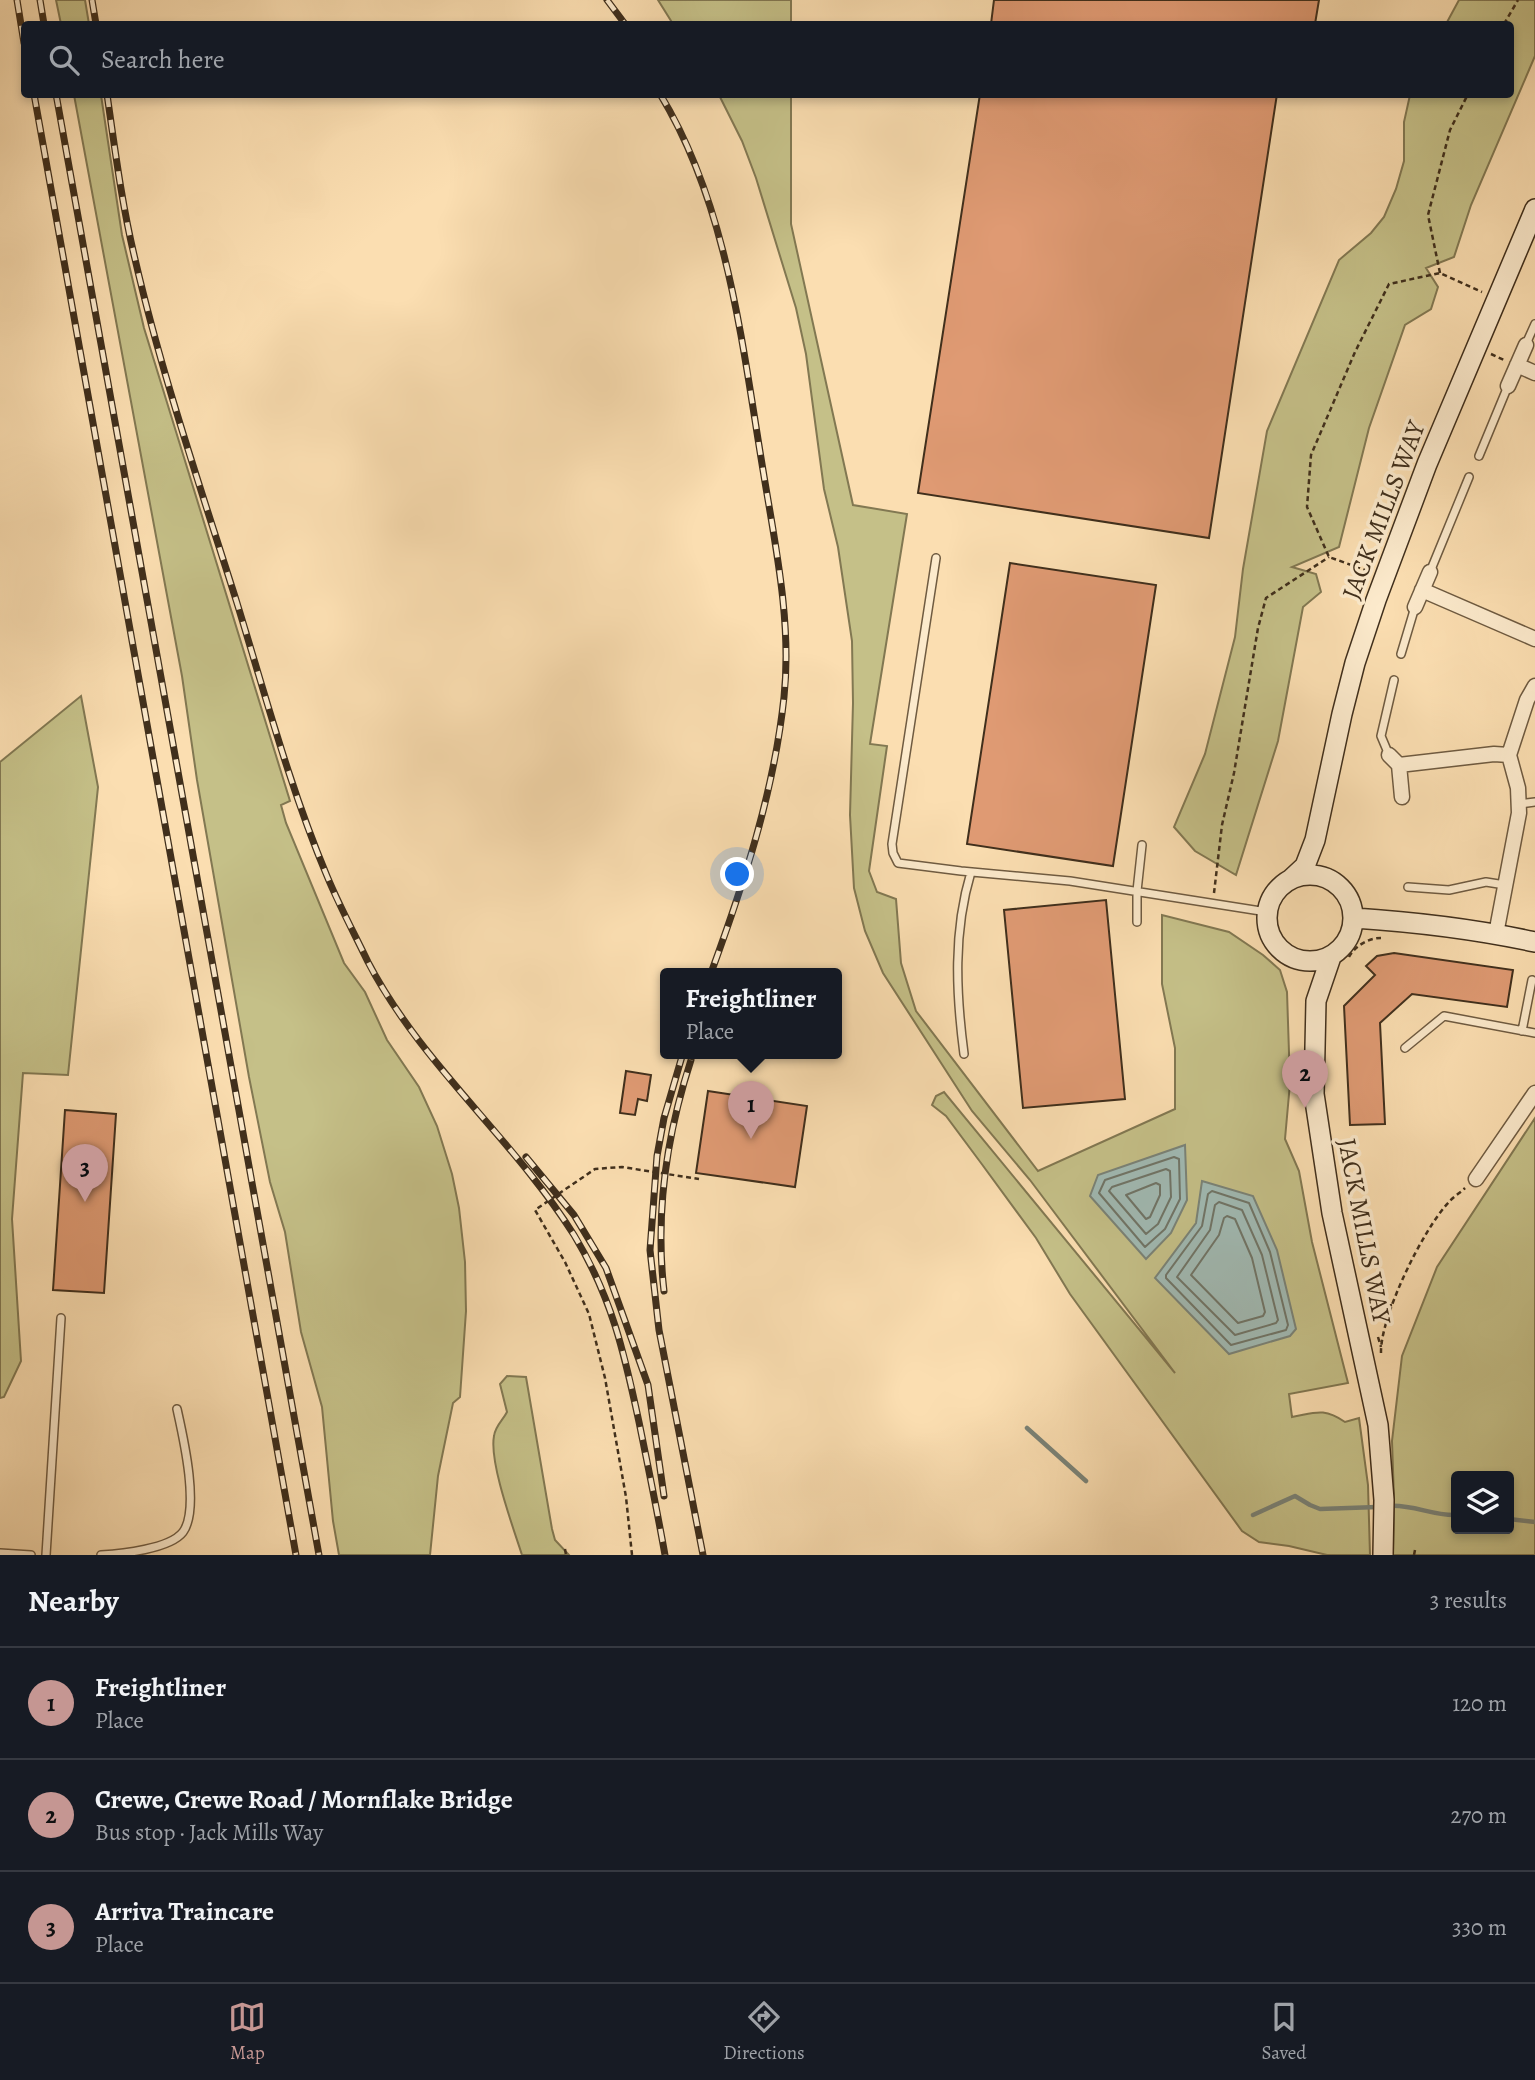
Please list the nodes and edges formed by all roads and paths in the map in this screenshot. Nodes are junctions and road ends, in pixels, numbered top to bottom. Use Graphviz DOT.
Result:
graph roads {
  1 [pos="1518,0"];
  2 [pos="1506,21"];
  3 [pos="1466,98"];
  4 [pos="1534,213"];
  5 [pos="1440,273"];
  6 [pos="1496,298"];
  7 [pos="1535,324"];
  8 [pos="1526,345"];
  9 [pos="1475,347"];
  10 [pos="1517,365"];
  11 [pos="1535,373"];
  12 [pos="1508,386"];
  13 [pos="1479,456"];
  14 [pos="1469,477"];
  15 [pos="1329,557"];
  16 [pos="936,558"];
  17 [pos="1430,572"];
  18 [pos="1385,577"];
  19 [pos="1422,590"];
  20 [pos="1415,607"];
  21 [pos="1535,639"];
  22 [pos="1401,654"];
  23 [pos="1394,680"];
  24 [pos="1535,686"];
  25 [pos="1509,755"];
  26 [pos="1394,760"];
  27 [pos="1402,797"];
  28 [pos="1535,802"];
  29 [pos="1519,804"];
  30 [pos="1315,840"];
  31 [pos="1142,845"];
  32 [pos="971,872"];
  33 [pos="1324,877"];
  34 [pos="1291,879"];
  35 [pos="1505,885"];
  36 [pos="1408,887"];
  37 [pos="1137,891"];
  38 [pos="1212,903"];
  39 [pos="1266,912"];
  40 [pos="1354,918"];
  41 [pos="1137,922"];
  42 [pos="1496,934"];
  43 [pos="1387,939"];
  44 [pos="1535,942"];
  45 [pos="1339,957"];
  46 [pos="1298,961"];
  47 [pos="1532,981"];
  48 [pos="1315,1000"];
  49 [pos="1522,1031"];
  50 [pos="1535,1033"];
  51 [pos="1405,1048"];
  52 [pos="964,1054"];
  53 [pos="1535,1093"];
  54 [pos="699,1179"];
  55 [pos="1476,1179"];
  56 [pos="1392,1304"];
  57 [pos="1370,1309"];
  58 [pos="61,1318"];
  59 [pos="1377,1334"];
  60 [pos="1381,1347"];
  61 [pos="1381,1358"];
  62 [pos="177,1409"];
  63 [pos="565,1549"];
  64 [pos="1415,1550"];
  65 [pos="0,1553"];
  66 [pos="31,1555"];
  67 [pos="46,1555"];
  68 [pos="101,1555"];
  69 [pos="566,1555"];
  70 [pos="632,1555"];
  71 [pos="1382,1555"];
  72 [pos="1414,1555"];
  1 -- 2 [label="path"];
  3 -- 5 [label="path"];
  4 -- 6 [label="main road, JACK MILLS WAY"];
  5 -- 6 [label="path"];
  5 -- 15 [label="path"];
  6 -- 9 [label="main road, JACK MILLS WAY"];
  7 -- 8 [label="lane"];
  8 -- 10 [label="street"];
  9 -- 10 [label="path"];
  9 -- 18 [label="main road, JACK MILLS WAY"];
  10 -- 11 [label="street"];
  10 -- 12 [label="street"];
  12 -- 13 [label="lane"];
  14 -- 17 [label="lane"];
  15 -- 18 [label="path"];
  15 -- 38 [label="path"];
  16 -- 32 [label="lane"];
  17 -- 19 [label="street"];
  18 -- 30 [label="main road, JACK MILLS WAY"];
  19 -- 20 [label="street"];
  19 -- 21 [label="street"];
  20 -- 22 [label="lane"];
  23 -- 26 [label="lane"];
  24 -- 25 [label="street"];
  25 -- 26 [label="street"];
  25 -- 29 [label="street"];
  26 -- 27 [label="street"];
  28 -- 29 [label="lane"];
  29 -- 35 [label="street"];
  30 -- 33 [label="main road, JACK MILLS WAY"];
  30 -- 34 [label="main road, JACK MILLS WAY"];
  31 -- 37 [label="lane"];
  32 -- 37 [label="lane"];
  32 -- 52 [label="lane"];
  33 -- 34 [label="main road"];
  33 -- 40 [label="main road"];
  34 -- 39 [label="main road"];
  35 -- 36 [label="lane"];
  35 -- 42 [label="street"];
  37 -- 38 [label="lane"];
  37 -- 41 [label="lane"];
  38 -- 39 [label="lane"];
  39 -- 46 [label="main road"];
  40 -- 42 [label="main road"];
  40 -- 45 [label="main road"];
  42 -- 44 [label="main road"];
  43 -- 45 [label="path"];
  45 -- 46 [label="main road"];
  45 -- 48 [label="main road, JACK MILLS WAY"];
  46 -- 48 [label="main road, JACK MILLS WAY"];
  47 -- 49 [label="lane"];
  48 -- 71 [label="main road, JACK MILLS WAY"];
  49 -- 50 [label="lane"];
  49 -- 51 [label="lane"];
  53 -- 55 [label="street"];
  54 -- 70 [label="path"];
  55 -- 56 [label="path"];
  56 -- 57 [label="path"];
  56 -- 60 [label="path"];
  58 -- 67 [label="lane"];
  59 -- 60 [label="path"];
  60 -- 61 [label="path"];
  62 -- 68 [label="lane"];
  63 -- 69 [label="path"];
  64 -- 72 [label="path"];
  65 -- 66 [label="lane"];
}
